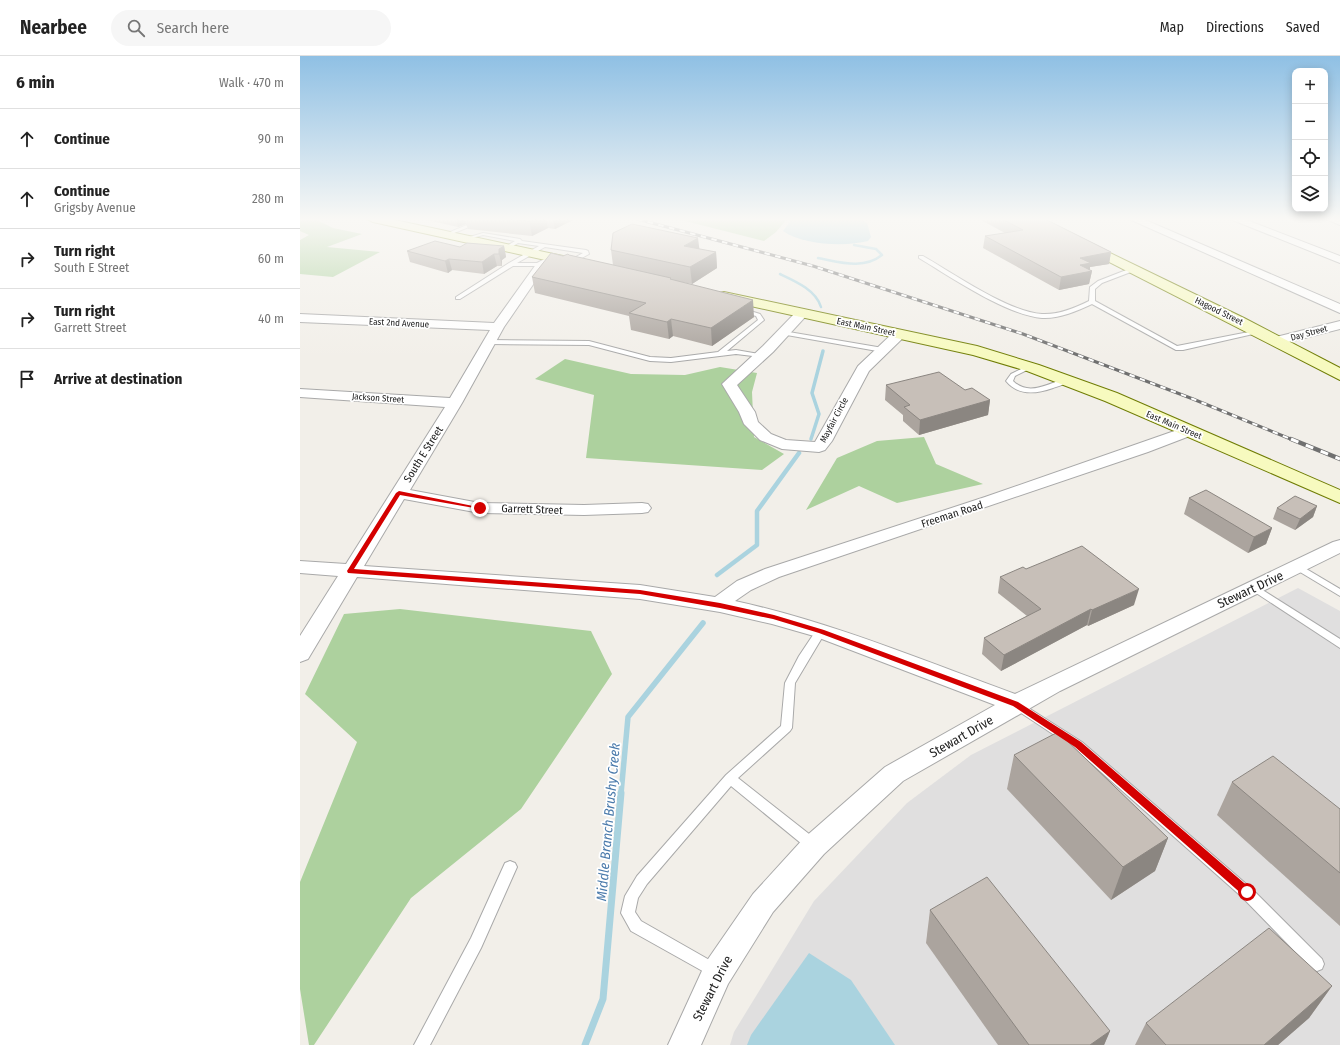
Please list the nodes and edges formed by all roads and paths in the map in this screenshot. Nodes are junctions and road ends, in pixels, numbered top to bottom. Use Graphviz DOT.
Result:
graph roads {
  1 [pos="509,265"];
  2 [pos="540,265"];
  3 [pos="935,265"];
  4 [pos="1124,265"];
  5 [pos="1240,265"];
  6 [pos="1134,270"];
  7 [pos="711,293"];
  8 [pos="458,298"];
  9 [pos="1092,302"];
  10 [pos="738,309"];
  11 [pos="1340,309"];
  12 [pos="802,313"];
  13 [pos="300,318"];
  14 [pos="1340,325"];
  15 [pos="498,327"];
  16 [pos="1260,332"];
  17 [pos="783,333"];
  18 [pos="900,334"];
  19 [pos="1277,341"];
  20 [pos="490,342"];
  21 [pos="883,350"];
  22 [pos="720,354"];
  23 [pos="759,356"];
  24 [pos="1029,367"];
  25 [pos="1340,374"];
  26 [pos="1067,380"];
  27 [pos="300,393"];
  28 [pos="455,403"];
  29 [pos="1189,431"];
  30 [pos="399,493"];
  31 [pos="1340,497"];
  32 [pos="642,508"];
  33 [pos="1340,546"];
  34 [pos="300,567"];
  35 [pos="1298,567"];
  36 [pos="350,571"];
  37 [pos="1253,587"];
  38 [pos="1340,593"];
  39 [pos="720,605"];
  40 [pos="821,631"];
  41 [pos="1340,644"];
  42 [pos="300,654"];
  43 [pos="1016,704"];
  44 [pos="730,778"];
  45 [pos="814,846"];
  46 [pos="510,867"];
  47 [pos="1317,964"];
  48 [pos="717,973"];
  49 [pos="422,1045"];
  50 [pos="684,1045"];
  1 -- 8 [label="lane"];
  2 -- 15 [label="street, South E Street"];
  3 -- 9 [label="lane"];
  4 -- 6 [label="main road, Hagood Street"];
  5 -- 11 [label="street"];
  6 -- 9 [label="lane"];
  6 -- 16 [label="main road, Hagood Street"];
  7 -- 12 [label="main road, East Main Street"];
  9 -- 16 [label="lane"];
  10 -- 22 [label="lane"];
  12 -- 17 [label="street, Mayfair Circle"];
  12 -- 18 [label="main road, East Main Street"];
  13 -- 15 [label="street, East 2nd Avenue"];
  14 -- 19 [label="street, Day Street"];
  15 -- 20 [label="street, South E Street"];
  16 -- 19 [label="main road, Hagood Street"];
  17 -- 21 [label="lane"];
  17 -- 23 [label="street, Mayfair Circle"];
  18 -- 21 [label="street, Mayfair Circle"];
  18 -- 24 [label="main road, East Main Street"];
  19 -- 25 [label="main road, Hagood Street"];
  20 -- 22 [label="lane"];
  20 -- 28 [label="street, South E Street"];
  21 -- 23 [label="street, Mayfair Circle"];
  22 -- 23 [label="lane"];
  24 -- 26 [label="main road, East Main Street"];
  24 -- 26 [label="lane"];
  26 -- 29 [label="main road, East Main Street"];
  27 -- 28 [label="street, Jackson Street"];
  28 -- 30 [label="street, South E Street"];
  29 -- 31 [label="main road, East Main Street"];
  29 -- 39 [label="street, Freeman Road"];
  30 -- 32 [label="street, Garrett Street"];
  30 -- 36 [label="street, South E Street"];
  33 -- 35 [label="street, Stewart Drive"];
  34 -- 36 [label="street"];
  35 -- 37 [label="street, Stewart Drive"];
  35 -- 38 [label="lane"];
  36 -- 39 [label="street"];
  36 -- 42 [label="street, South E Street"];
  37 -- 41 [label="lane"];
  37 -- 43 [label="street, Stewart Drive"];
  39 -- 40 [label="street"];
  40 -- 43 [label="street"];
  40 -- 44 [label="lane"];
  43 -- 45 [label="street, Stewart Drive"];
  43 -- 47 [label="lane"];
  44 -- 45 [label="lane"];
  44 -- 48 [label="lane"];
  45 -- 48 [label="street, Stewart Drive"];
  46 -- 49 [label="lane"];
  48 -- 50 [label="street, Stewart Drive"];
}
